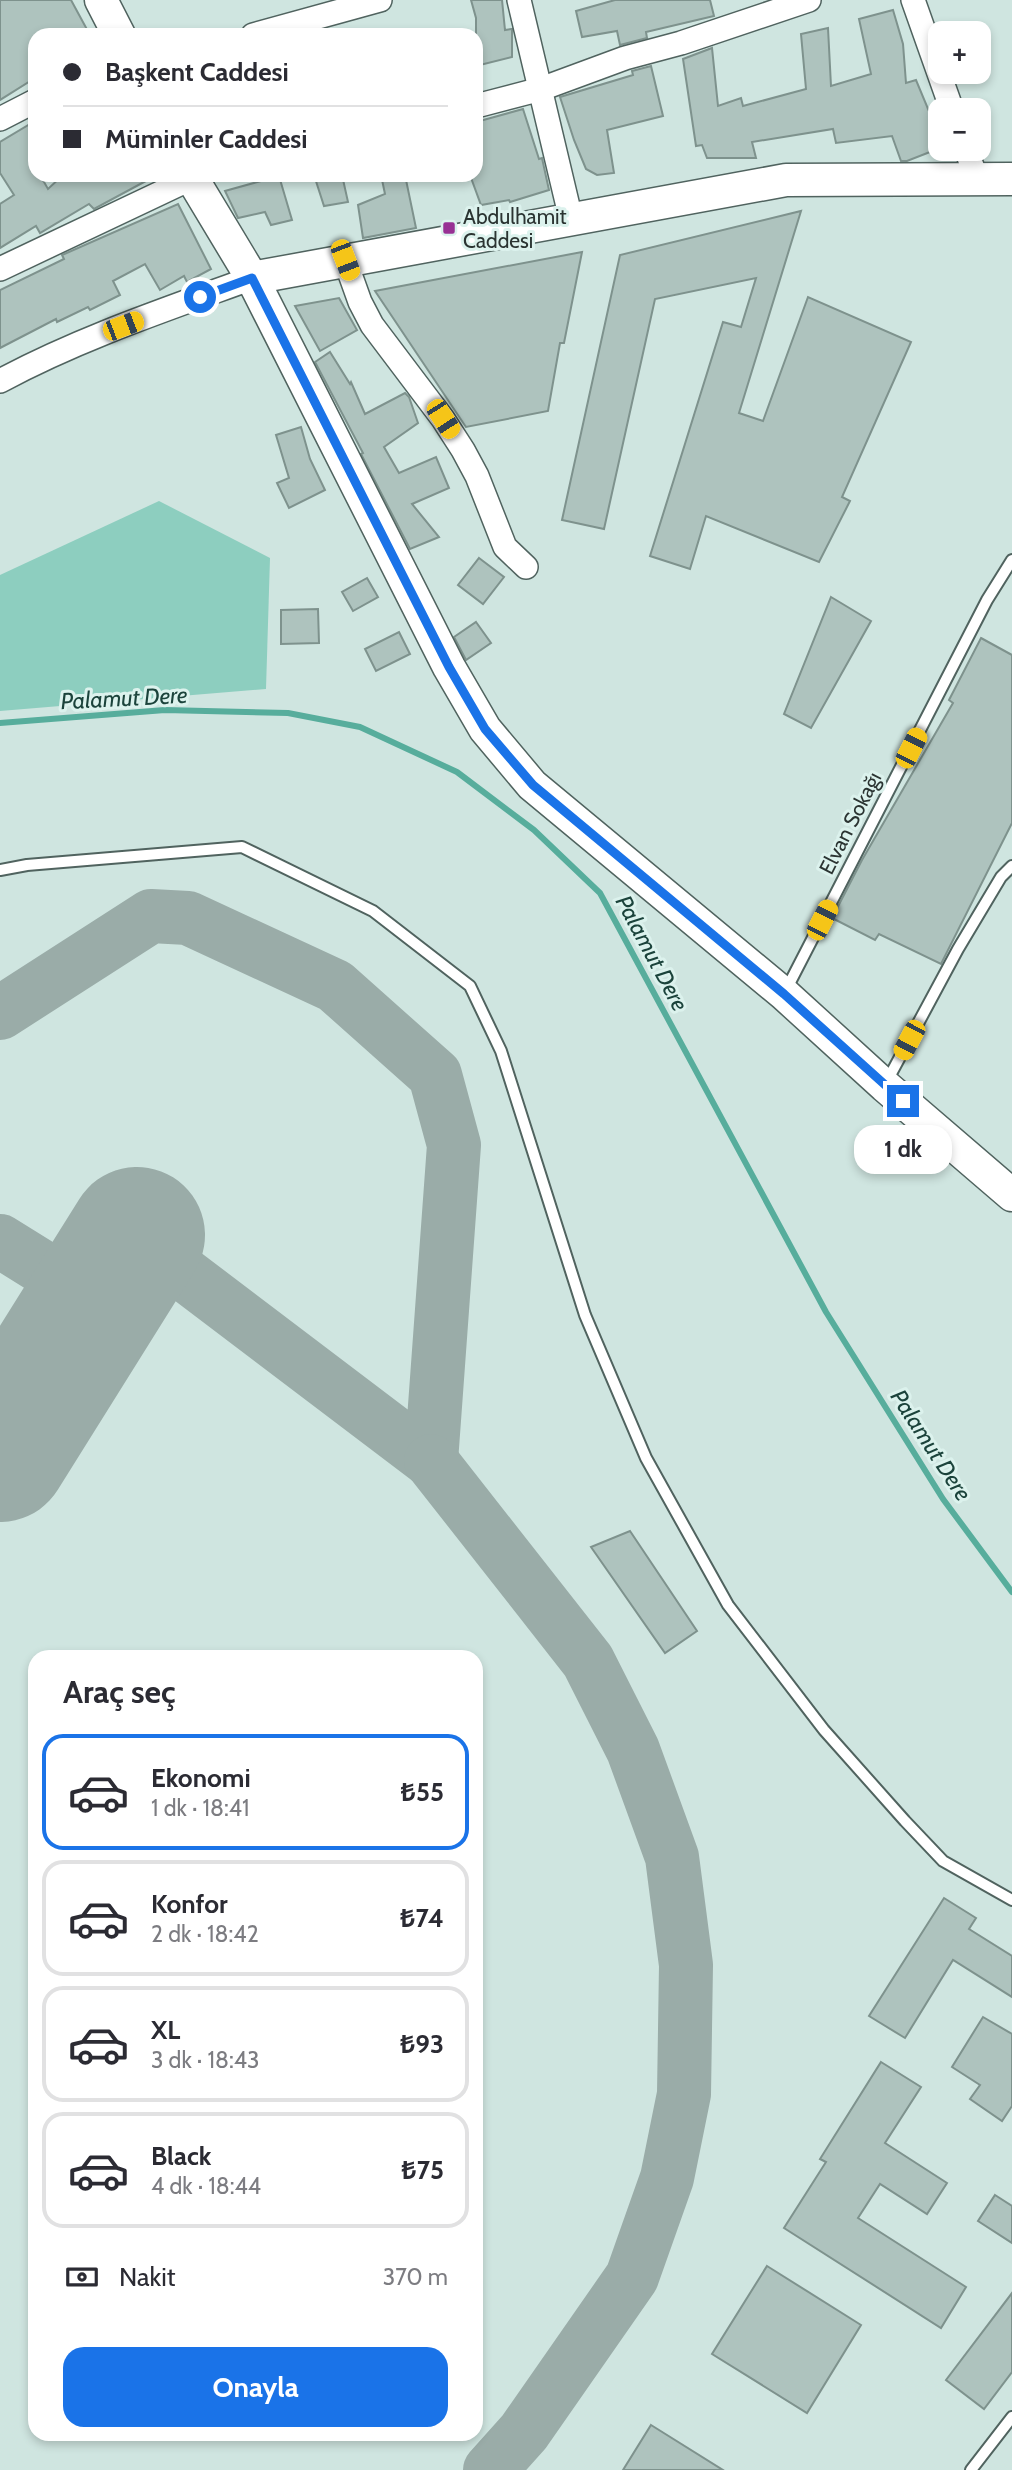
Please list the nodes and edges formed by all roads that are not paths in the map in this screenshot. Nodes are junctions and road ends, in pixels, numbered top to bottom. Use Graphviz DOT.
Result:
graph roads {
  1 [pos="102,0"];
  2 [pos="380,0"];
  3 [pos="519,0"];
  4 [pos="809,0"];
  5 [pos="913,0"];
  6 [pos="351,4"];
  7 [pos="116,28"];
  8 [pos="275,28"];
  9 [pos="541,89"];
  10 [pos="948,98"];
  11 [pos="483,104"];
  12 [pos="28,105"];
  13 [pos="0,119"];
  14 [pos="970,161"];
  15 [pos="1012,179"];
  16 [pos="977,180"];
  17 [pos="182,182"];
  18 [pos="198,182"];
  19 [pos="571,219"];
  20 [pos="345,260"];
  21 [pos="0,269"];
  22 [pos="252,278"];
  23 [pos="0,382"];
  24 [pos="1012,560"];
  25 [pos="526,567"];
  26 [pos="1012,866"];
  27 [pos="0,870"];
  28 [pos="784,994"];
  29 [pos="885,1086"];
  30 [pos="1012,1195"];
  31 [pos="1012,1900"];
  32 [pos="1012,2417"];
  33 [pos="971,2470"];
  1 -- 7 [label="street"];
  2 -- 6 [label="street"];
  3 -- 9 [label="street"];
  4 -- 9 [label="street"];
  5 -- 10 [label="street"];
  6 -- 8 [label="street"];
  9 -- 11 [label="street"];
  9 -- 19 [label="street"];
  12 -- 13 [label="street"];
  14 -- 16 [label="street"];
  15 -- 16 [label="street"];
  16 -- 19 [label="street"];
  17 -- 21 [label="street"];
  18 -- 22 [label="street"];
  19 -- 20 [label="street"];
  20 -- 22 [label="street"];
  20 -- 25 [label="street"];
  22 -- 23 [label="street"];
  22 -- 28 [label="street"];
  24 -- 28 [label="lane, Elvan Sokağı"];
  26 -- 29 [label="lane"];
  27 -- 31 [label="lane"];
  28 -- 29 [label="street"];
  29 -- 30 [label="street"];
  32 -- 33 [label="lane"];
}
